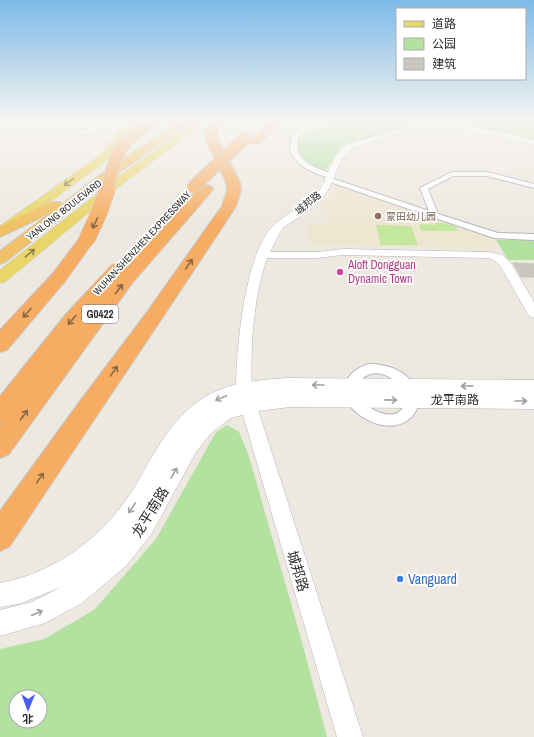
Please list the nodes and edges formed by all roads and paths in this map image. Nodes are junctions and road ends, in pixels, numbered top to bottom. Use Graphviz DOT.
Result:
graph roads {
  1 [pos="106,155"];
  2 [pos="116,155"];
  3 [pos="125,155"];
  4 [pos="137,155"];
  5 [pos="153,155"];
  6 [pos="220,155"];
  7 [pos="234,155"];
  8 [pos="296,155"];
  9 [pos="340,155"];
  10 [pos="329,178"];
  11 [pos="534,186"];
  12 [pos="200,188"];
  13 [pos="64,201"];
  14 [pos="88,206"];
  15 [pos="435,216"];
  16 [pos="0,233"];
  17 [pos="534,237"];
  18 [pos="18,245"];
  19 [pos="0,248"];
  20 [pos="263,255"];
  21 [pos="0,259"];
  22 [pos="0,278"];
  23 [pos="534,313"];
  24 [pos="0,344"];
  25 [pos="534,387"];
  26 [pos="351,392"];
  27 [pos="411,393"];
  28 [pos="246,398"];
  29 [pos="534,401"];
  30 [pos="0,414"];
  31 [pos="0,446"];
  32 [pos="0,536"];
  33 [pos="0,595"];
  34 [pos="0,623"];
  35 [pos="350,737"];
  1 -- 16 [label="main road, one-way"];
  2 -- 24 [label="highway, one-way, bridge"];
  3 -- 13 [label="highway, YANLONG BOULEVARD"];
  4 -- 18 [label="highway, YANLONG BOULEVARD"];
  5 -- 14 [label="main road"];
  32 -- 6 [label="highway, one-way"];
  7 -- 12 [label="highway, WUHAN-SHENZHEN EXPRESSWAY / G0422"];
  8 -- 10 [label="street"];
  9 -- 10 [label="street, 城邦路"];
  10 -- 15 [label="street"];
  10 -- 20 [label="street, 城邦路"];
  11 -- 15 [label="street"];
  12 -- 30 [label="highway, WUHAN-SHENZHEN EXPRESSWAY / G0422, one-way"];
  31 -- 12 [label="highway, WUHAN-SHENZHEN EXPRESSWAY / G0422, one-way"];
  13 -- 16 [label="highway"];
  13 -- 19 [label="highway, YANLONG BOULEVARD"];
  14 -- 18 [label="highway"];
  22 -- 14 [label="main road, one-way"];
  15 -- 17 [label="street"];
  18 -- 21 [label="highway, YANLONG BOULEVARD"];
  20 -- 23 [label="street"];
  20 -- 28 [label="street, 城邦路"];
  25 -- 27 [label="main road, 龙平南路, one-way"];
  26 -- 27 [label="main road, 龙平南路"];
  26 -- 27 [label="street"];
  26 -- 28 [label="main road, 龙平南路"];
  27 -- 29 [label="main road, 龙平南路, one-way"];
  28 -- 33 [label="main road, 龙平南路, one-way"];
  34 -- 28 [label="main road, 龙平南路, one-way"];
  28 -- 35 [label="street, 城邦路"];
}
